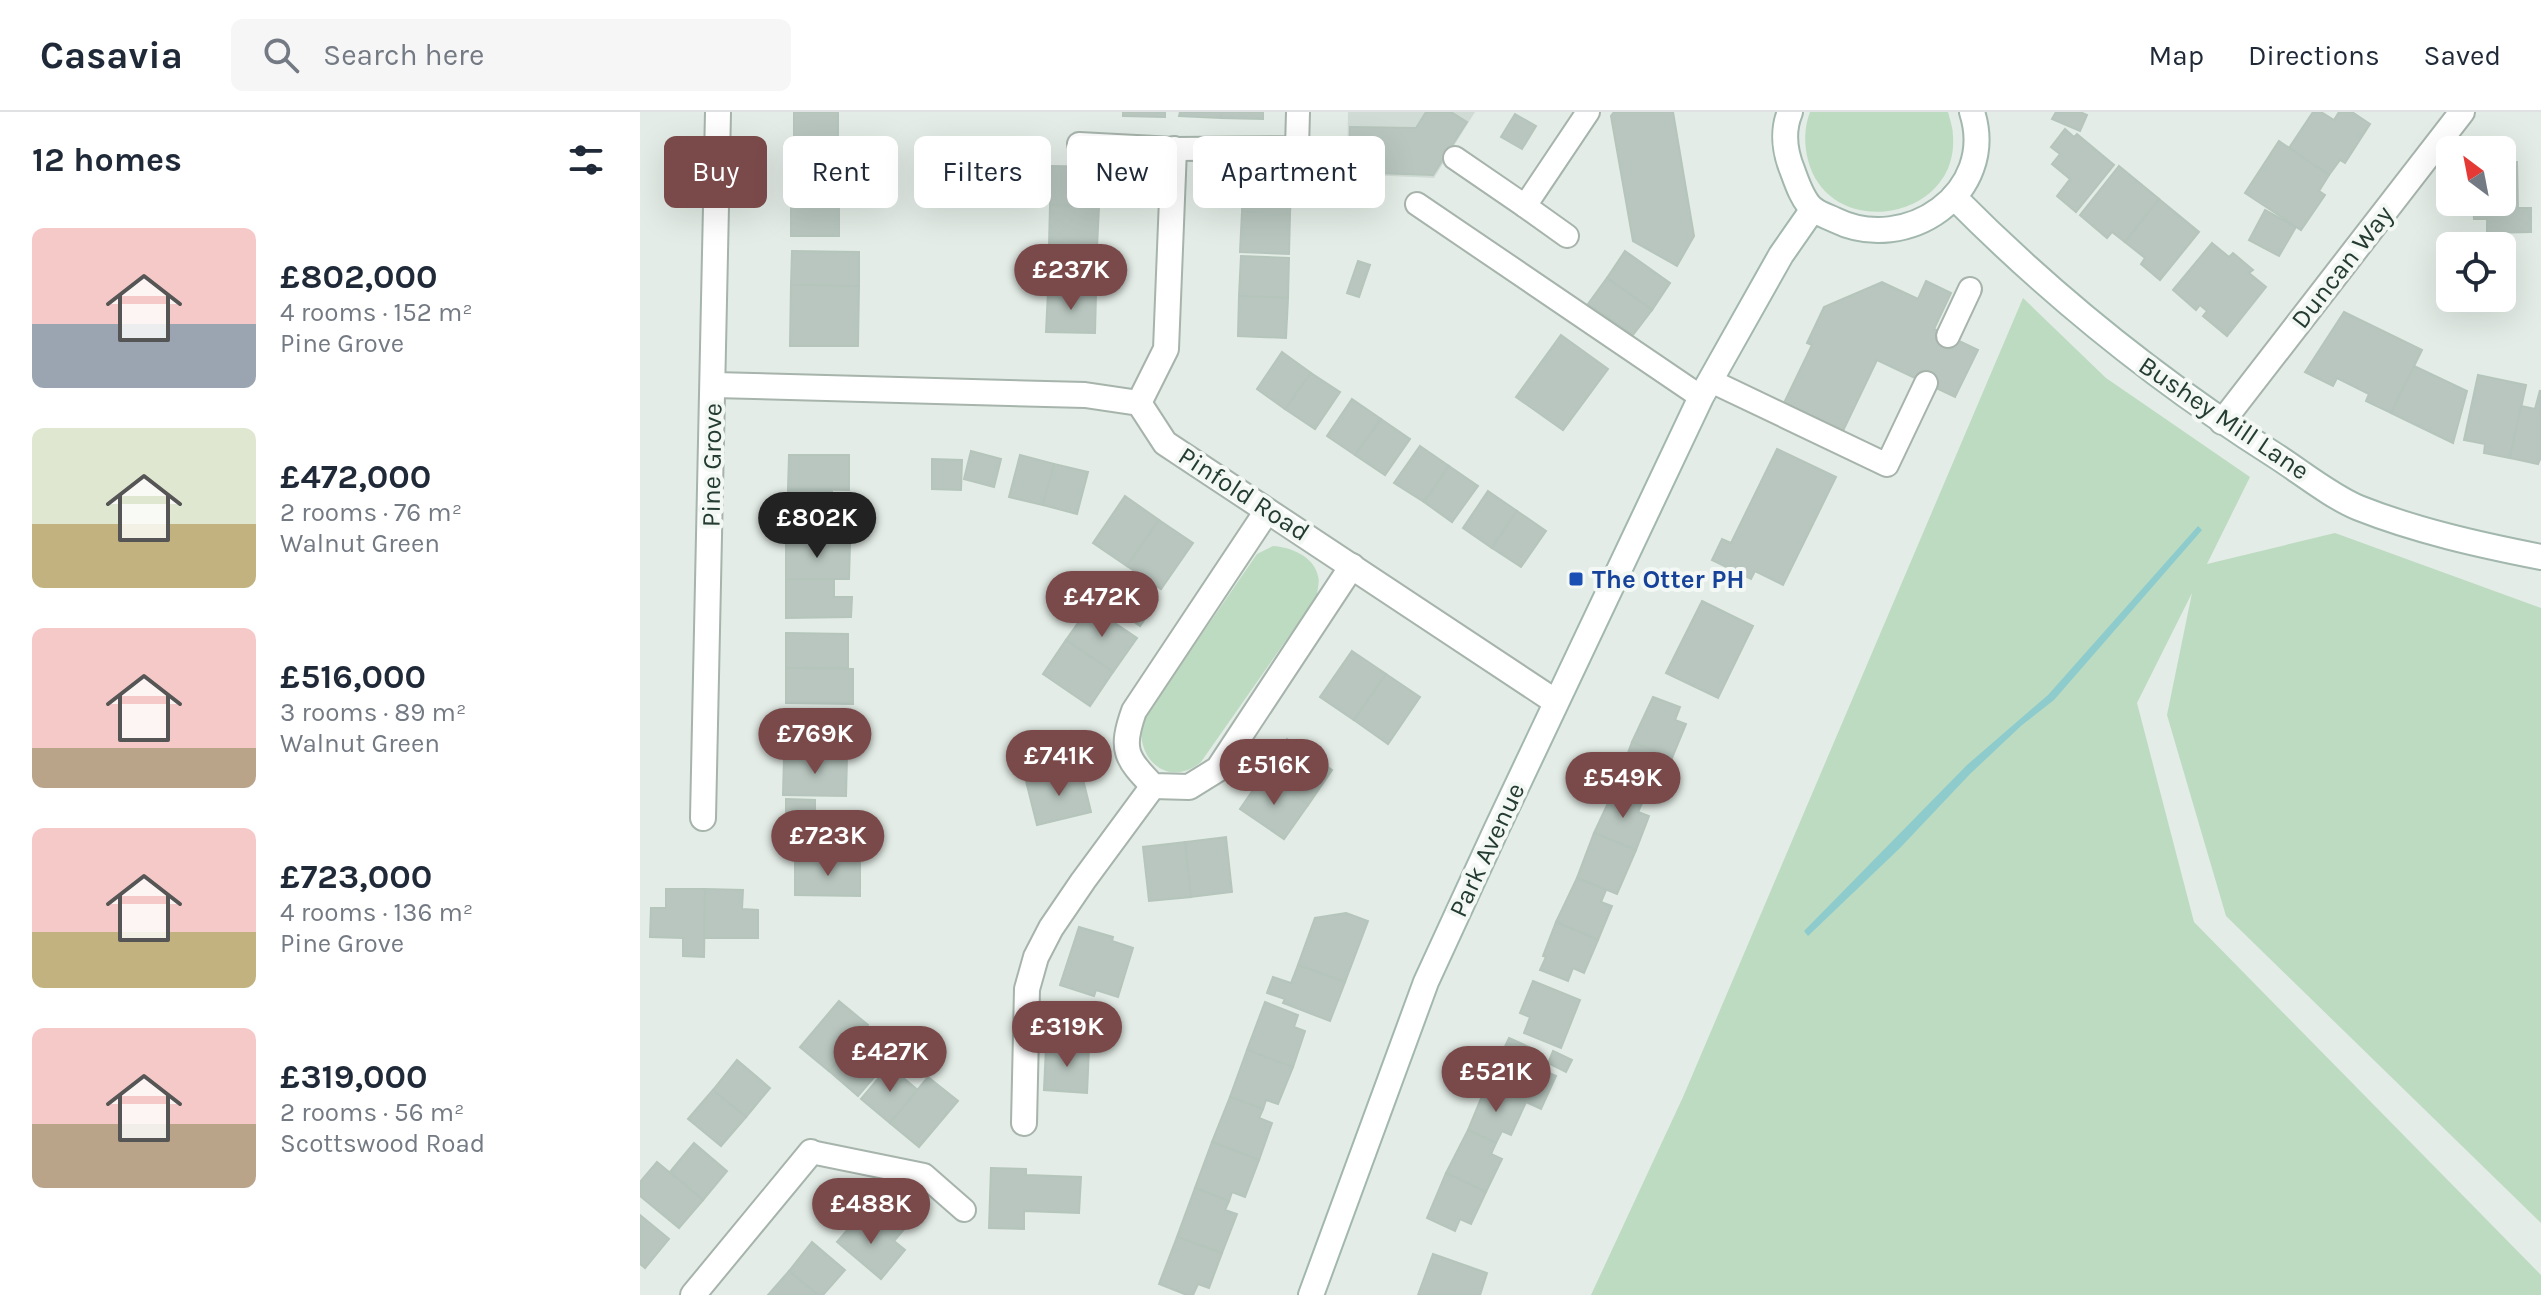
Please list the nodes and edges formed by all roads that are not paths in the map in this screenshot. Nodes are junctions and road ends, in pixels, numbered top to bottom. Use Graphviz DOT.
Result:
graph roads {
  1 [pos="718,112"];
  2 [pos="1298,112"];
  3 [pos="1588,112"];
  4 [pos="1790,112"];
  5 [pos="1972,112"];
  6 [pos="2462,112"];
  7 [pos="1177,149"];
  8 [pos="1455,158"];
  9 [pos="1954,197"];
  10 [pos="1417,204"];
  11 [pos="1525,206"];
  12 [pos="1172,208"];
  13 [pos="1813,209"];
  14 [pos="1567,236"];
  15 [pos="1970,289"];
  16 [pos="1948,336"];
  17 [pos="1926,383"];
  18 [pos="714,385"];
  19 [pos="1706,389"];
  20 [pos="1139,403"];
  21 [pos="2222,422"];
  22 [pos="1267,511"];
  23 [pos="2541,557"];
  24 [pos="1352,566"];
  25 [pos="1556,702"];
  26 [pos="1153,786"];
  27 [pos="703,818"];
  28 [pos="1024,1123"];
  29 [pos="811,1152"];
  30 [pos="964,1210"];
  31 [pos="693,1295"];
  32 [pos="1311,1295"];
  1 -- 18 [label="street, Pine Grove"];
  2 -- 7 [label="lane"];
  3 -- 11 [label="lane"];
  4 -- 13 [label="street"];
  5 -- 9 [label="street"];
  6 -- 21 [label="street, Duncan Way"];
  8 -- 11 [label="lane"];
  9 -- 13 [label="street"];
  9 -- 21 [label="street, Bushey Mill Lane"];
  10 -- 19 [label="lane"];
  11 -- 14 [label="lane"];
  12 -- 20 [label="street"];
  13 -- 19 [label="street, Park Avenue"];
  15 -- 16 [label="lane"];
  17 -- 19 [label="lane"];
  18 -- 20 [label="street"];
  18 -- 27 [label="street, Pine Grove"];
  19 -- 25 [label="street, Park Avenue"];
  20 -- 22 [label="street, Pinfold Road"];
  21 -- 23 [label="street, Bushey Mill Lane"];
  22 -- 24 [label="street, Pinfold Road"];
  22 -- 26 [label="street"];
  24 -- 25 [label="street, Pinfold Road"];
  24 -- 26 [label="street"];
  25 -- 32 [label="street, Park Avenue"];
  26 -- 28 [label="street"];
  29 -- 30 [label="lane"];
  29 -- 31 [label="street"];
}
